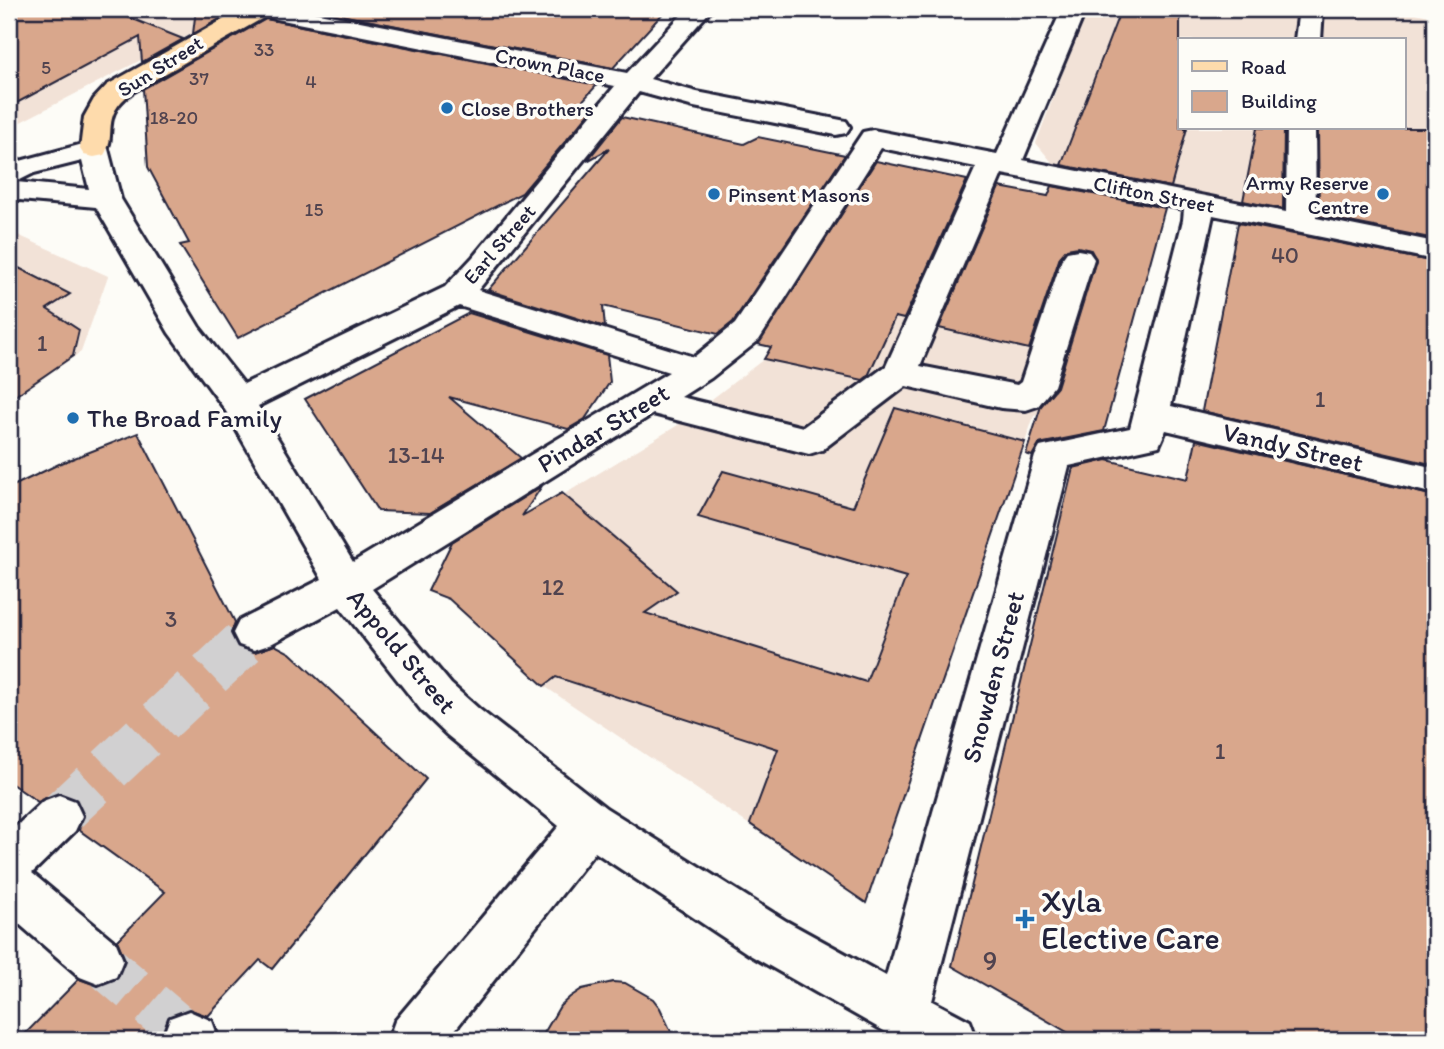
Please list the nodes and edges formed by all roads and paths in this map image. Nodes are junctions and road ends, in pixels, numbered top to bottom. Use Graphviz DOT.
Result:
graph roads {
  1 [pos="261,9"];
  2 [pos="700,9"];
  3 [pos="1074,9"];
  4 [pos="1311,9"];
  5 [pos="1308,38"];
  6 [pos="641,74"];
  7 [pos="836,127"];
  8 [pos="1301,130"];
  9 [pos="873,138"];
  10 [pos="93,149"];
  11 [pos="999,165"];
  12 [pos="9,175"];
  13 [pos="9,190"];
  14 [pos="106,200"];
  15 [pos="1199,203"];
  16 [pos="1301,222"];
  17 [pos="1435,251"];
  18 [pos="1078,259"];
  19 [pos="456,294"];
  20 [pos="699,370"];
  21 [pos="900,373"];
  22 [pos="238,401"];
  23 [pos="649,401"];
  24 [pos="1151,414"];
  25 [pos="1435,481"];
  26 [pos="346,585"];
  27 [pos="254,633"];
  28 [pos="59,816"];
  29 [pos="590,823"];
  30 [pos="9,864"];
  31 [pos="9,884"];
  32 [pos="98,960"];
  33 [pos="903,1013"];
  34 [pos="414,1040"];
  35 [pos="951,1040"];
  1 -- 6 [label="street, Crown Place"];
  1 -- 10 [label="main road, Sun Street"];
  2 -- 6 [label="street, Earl Street"];
  3 -- 11 [label="street"];
  4 -- 5 [label="street"];
  6 -- 7 [label="street, Crown Place"];
  6 -- 19 [label="street, Earl Street"];
  8 -- 16 [label="street"];
  9 -- 11 [label="street, Clifton Street"];
  9 -- 20 [label="street, Pindar Street"];
  10 -- 12 [label="street"];
  10 -- 14 [label="street, Appold Street"];
  11 -- 15 [label="street, Clifton Street"];
  11 -- 21 [label="street"];
  13 -- 14 [label="street"];
  14 -- 22 [label="street, Appold Street"];
  15 -- 16 [label="street, Clifton Street"];
  15 -- 24 [label="street"];
  16 -- 17 [label="street, Clifton Street"];
  18 -- 21 [label="street"];
  19 -- 20 [label="street"];
  19 -- 22 [label="street, Earl Street"];
  20 -- 23 [label="street, Pindar Street"];
  21 -- 23 [label="street"];
  22 -- 26 [label="street, Appold Street"];
  23 -- 26 [label="street, Pindar Street"];
  24 -- 25 [label="street, Vandy Street"];
  24 -- 33 [label="street, Snowden Street"];
  26 -- 27 [label="street, Pindar Street"];
  26 -- 29 [label="street, Appold Street"];
  28 -- 30 [label="street"];
  29 -- 33 [label="street, Appold Street"];
  29 -- 34 [label="street"];
  31 -- 32 [label="street"];
  33 -- 35 [label="street, Appold Street"];
}
